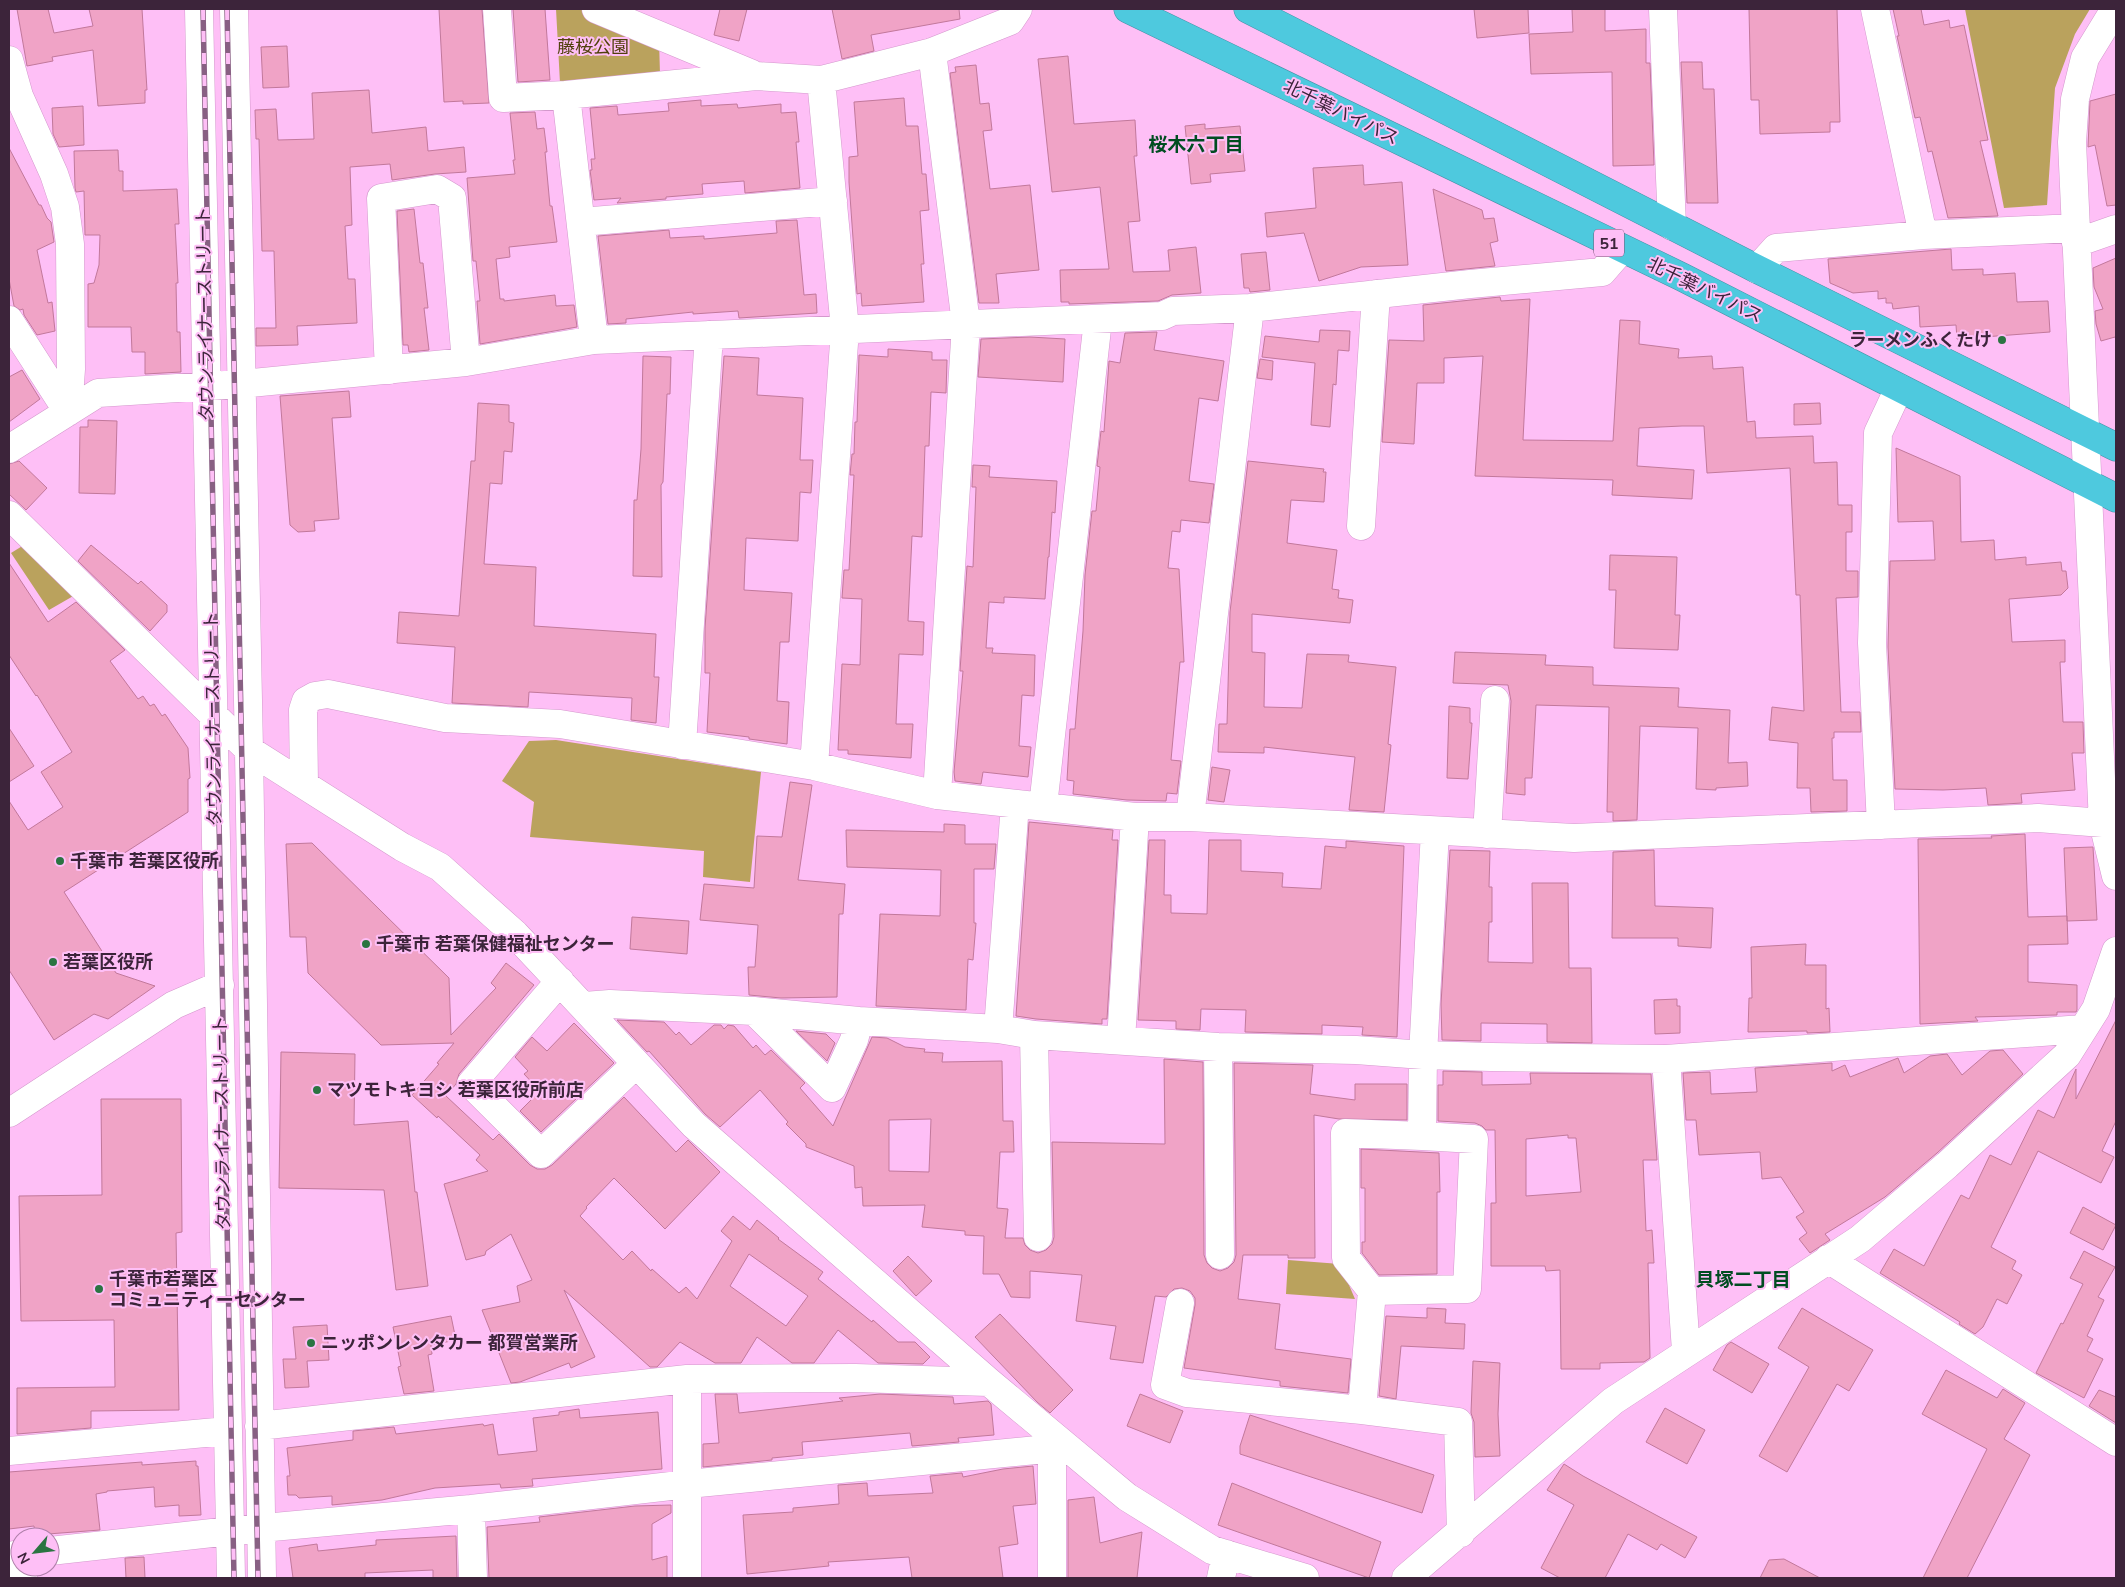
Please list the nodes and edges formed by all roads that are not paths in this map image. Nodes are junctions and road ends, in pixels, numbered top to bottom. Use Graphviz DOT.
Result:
graph roads {
  1 [pos="199,9"];
  2 [pos="234,9"];
  3 [pos="497,9"];
  4 [pos="596,9"];
  5 [pos="1018,9"];
  6 [pos="1128,9"];
  7 [pos="1248,9"];
  8 [pos="1663,9"];
  9 [pos="1874,9"];
  10 [pos="2115,9"];
  11 [pos="932,52"];
  12 [pos="9,60"];
  13 [pos="756,76"];
  14 [pos="821,80"];
  15 [pos="566,95"];
  16 [pos="14,96"];
  17 [pos="833,201"];
  18 [pos="581,222"];
  19 [pos="1672,226"];
  20 [pos="2116,229"];
  21 [pos="1923,235"];
  22 [pos="2076,235"];
  23 [pos="1622,249"];
  24 [pos="1756,269"];
  25 [pos="1376,294"];
  26 [pos="1250,308"];
  27 [pos="9,320"];
  28 [pos="1098,320"];
  29 [pos="966,324"];
  30 [pos="845,329"];
  31 [pos="709,335"];
  32 [pos="594,340"];
  33 [pos="466,362"];
  34 [pos="389,370"];
  35 [pos="241,384"];
  36 [pos="207,387"];
  37 [pos="1899,388"];
  38 [pos="68,412"];
  39 [pos="2085,432"];
  40 [pos="2116,447"];
  41 [pos="9,449"];
  42 [pos="2087,484"];
  43 [pos="2116,498"];
  44 [pos="9,516"];
  45 [pos="1361,526"];
  46 [pos="1495,700"];
  47 [pos="213,714"];
  48 [pos="682,745"];
  49 [pos="249,750"];
  50 [pos="814,766"];
  51 [pos="304,784"];
  52 [pos="937,795"];
  53 [pos="1015,804"];
  54 [pos="1043,806"];
  55 [pos="1135,816"];
  56 [pos="1190,817"];
  57 [pos="2109,823"];
  58 [pos="1881,825"];
  59 [pos="1435,831"];
  60 [pos="1487,834"];
  61 [pos="2116,876"];
  62 [pos="2116,951"];
  63 [pos="560,981"];
  64 [pos="220,985"];
  65 [pos="584,1006"];
  66 [pos="754,1011"];
  67 [pos="859,1021"];
  68 [pos="998,1029"];
  69 [pos="2084,1029"];
  70 [pos="1034,1035"];
  71 [pos="1121,1040"];
  72 [pos="1218,1047"];
  73 [pos="1423,1055"];
  74 [pos="1666,1059"];
  75 [pos="636,1064"];
  76 [pos="9,1113"];
  77 [pos="1422,1136"];
  78 [pos="1038,1237"];
  79 [pos="1220,1255"];
  80 [pos="1828,1259"];
  81 [pos="1372,1292"];
  82 [pos="1180,1303"];
  83 [pos="1686,1351"];
  84 [pos="687,1379"];
  85 [pos="989,1382"];
  86 [pos="1362,1410"];
  87 [pos="260,1426"];
  88 [pos="227,1431"];
  89 [pos="2116,1442"];
  90 [pos="1059,1447"];
  91 [pos="9,1451"];
  92 [pos="688,1484"];
  93 [pos="471,1510"];
  94 [pos="261,1528"];
  95 [pos="230,1530"];
  96 [pos="1461,1533"];
  97 [pos="60,1550"];
  98 [pos="1223,1566"];
  99 [pos="231,1578"];
  100 [pos="262,1578"];
  101 [pos="473,1578"];
  102 [pos="687,1578"];
  103 [pos="1052,1578"];
  104 [pos="1305,1578"];
  105 [pos="1406,1578"];
  1 -- 36 [label="street, タウンライナーストリート"];
  2 -- 35 [label="street, タウンライナーストリート"];
  3 -- 15 [label="street"];
  4 -- 13 [label="street"];
  5 -- 11 [label="street"];
  6 -- 23 [label="highway, 北千葉バイパス / 51"];
  7 -- 19 [label="highway, 51"];
  8 -- 19 [label="street"];
  9 -- 21 [label="street"];
  10 -- 22 [label="street"];
  11 -- 14 [label="street"];
  11 -- 29 [label="street"];
  12 -- 16 [label="street"];
  13 -- 14 [label="street"];
  13 -- 15 [label="street"];
  14 -- 17 [label="street"];
  15 -- 18 [label="street"];
  16 -- 38 [label="street"];
  17 -- 18 [label="street"];
  17 -- 30 [label="street"];
  18 -- 32 [label="street"];
  19 -- 24 [label="highway, 51"];
  20 -- 22 [label="street"];
  21 -- 22 [label="street"];
  21 -- 24 [label="street"];
  22 -- 39 [label="street"];
  23 -- 25 [label="street"];
  23 -- 37 [label="highway, 北千葉バイパス / 51"];
  24 -- 39 [label="highway, 51"];
  25 -- 26 [label="street"];
  25 -- 45 [label="street"];
  26 -- 28 [label="street"];
  26 -- 56 [label="street"];
  27 -- 38 [label="street"];
  28 -- 29 [label="street"];
  28 -- 54 [label="street"];
  29 -- 30 [label="street"];
  29 -- 52 [label="street"];
  30 -- 31 [label="street"];
  30 -- 50 [label="street"];
  31 -- 32 [label="street"];
  31 -- 48 [label="street"];
  32 -- 33 [label="street"];
  33 -- 34 [label="street"];
  33 -- 34 [label="street"];
  34 -- 35 [label="street"];
  35 -- 36 [label="street"];
  35 -- 49 [label="street, タウンライナーストリート"];
  36 -- 38 [label="street"];
  36 -- 47 [label="street, タウンライナーストリート"];
  37 -- 42 [label="highway, 北千葉バイパス / 51"];
  37 -- 58 [label="street"];
  38 -- 41 [label="street"];
  39 -- 40 [label="highway, 51"];
  39 -- 42 [label="street"];
  42 -- 43 [label="highway, 北千葉バイパス / 51"];
  42 -- 57 [label="street"];
  44 -- 47 [label="street"];
  46 -- 60 [label="street"];
  47 -- 49 [label="street"];
  47 -- 64 [label="street, タウンライナーストリート"];
  48 -- 50 [label="street"];
  48 -- 51 [label="street"];
  49 -- 51 [label="street"];
  49 -- 87 [label="street, タウンライナーストリート"];
  50 -- 52 [label="street"];
  51 -- 63 [label="street"];
  52 -- 53 [label="street"];
  53 -- 54 [label="street"];
  53 -- 68 [label="street"];
  54 -- 55 [label="street"];
  55 -- 56 [label="street"];
  55 -- 71 [label="street"];
  56 -- 59 [label="street"];
  57 -- 58 [label="street"];
  57 -- 61 [label="street"];
  58 -- 60 [label="street"];
  59 -- 60 [label="street"];
  59 -- 73 [label="street"];
  62 -- 69 [label="street"];
  63 -- 65 [label="street"];
  63 -- 75 [label="street"];
  64 -- 76 [label="street"];
  64 -- 88 [label="street, タウンライナーストリート"];
  65 -- 66 [label="street"];
  65 -- 75 [label="street"];
  66 -- 67 [label="street"];
  66 -- 67 [label="street"];
  67 -- 68 [label="street"];
  68 -- 70 [label="street"];
  69 -- 74 [label="street"];
  69 -- 80 [label="street"];
  70 -- 71 [label="street"];
  70 -- 78 [label="street"];
  71 -- 72 [label="street"];
  72 -- 73 [label="street"];
  72 -- 79 [label="street"];
  73 -- 74 [label="street"];
  73 -- 77 [label="street"];
  74 -- 83 [label="street"];
  75 -- 85 [label="street"];
  77 -- 81 [label="street"];
  77 -- 81 [label="street"];
  80 -- 83 [label="street"];
  80 -- 89 [label="street"];
  81 -- 86 [label="street"];
  82 -- 86 [label="street"];
  83 -- 96 [label="street"];
  84 -- 85 [label="street"];
  84 -- 87 [label="street"];
  84 -- 92 [label="street"];
  85 -- 90 [label="street"];
  86 -- 96 [label="street"];
  87 -- 94 [label="street, タウンライナーストリート"];
  88 -- 91 [label="street"];
  88 -- 95 [label="street, タウンライナーストリート"];
  90 -- 92 [label="street"];
  90 -- 98 [label="street"];
  90 -- 103 [label="street"];
  92 -- 93 [label="street"];
  92 -- 102 [label="street"];
  93 -- 94 [label="street"];
  93 -- 101 [label="street"];
  94 -- 95 [label="street"];
  94 -- 100 [label="street, タウンライナーストリート"];
  95 -- 97 [label="street"];
  95 -- 99 [label="street, タウンライナーストリート"];
  96 -- 105 [label="street"];
  98 -- 104 [label="street"];
}
